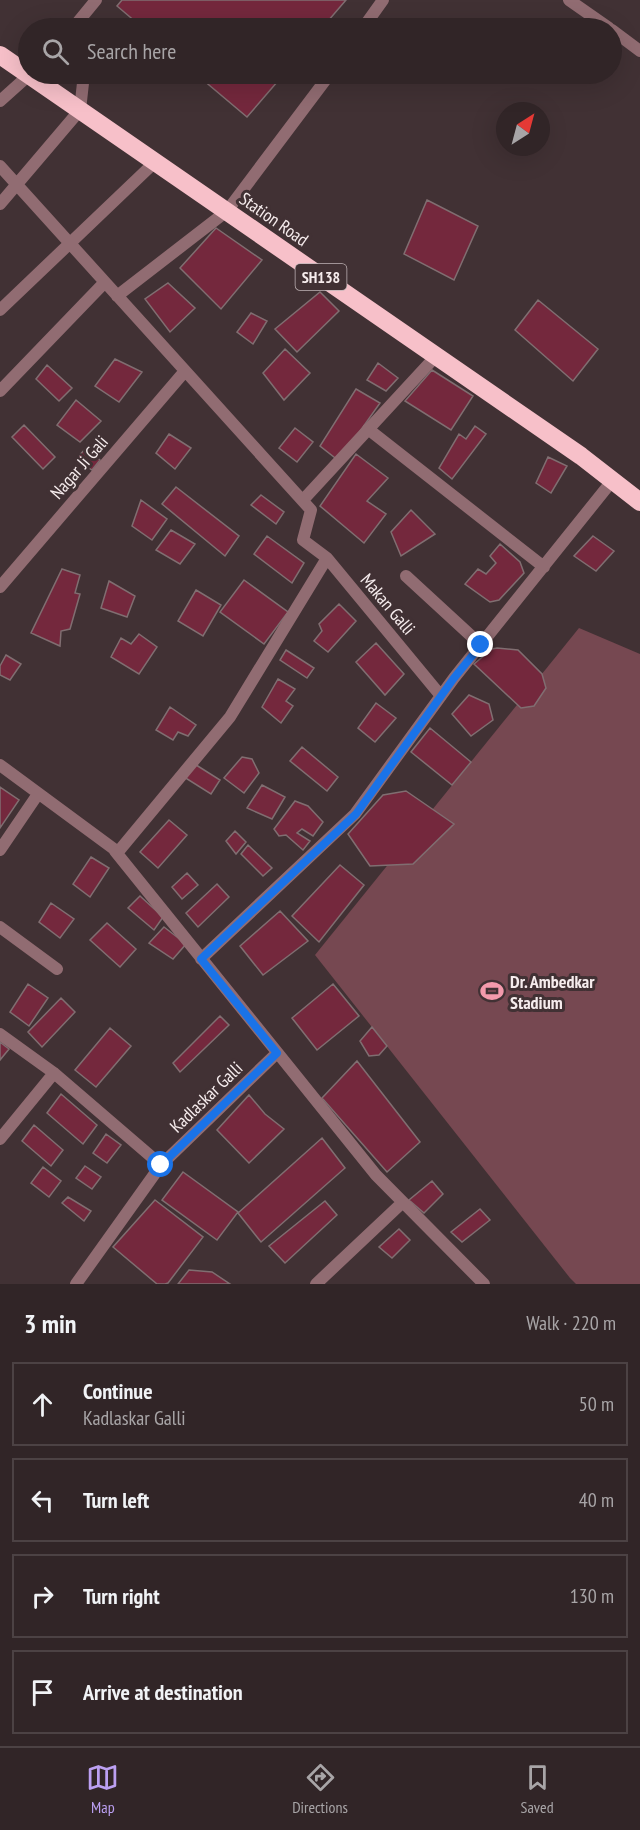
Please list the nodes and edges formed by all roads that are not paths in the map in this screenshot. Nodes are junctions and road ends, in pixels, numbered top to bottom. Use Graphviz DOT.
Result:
graph roads {
  1 [pos="96,0"];
  2 [pos="383,0"];
  3 [pos="569,0"];
  4 [pos="81,18"];
  5 [pos="370,18"];
  6 [pos="594,18"];
  7 [pos="622,38"];
  8 [pos="640,51"];
  9 [pos="0,55"];
  10 [pos="18,67"];
  11 [pos="19,84"];
  12 [pos="42,84"];
  13 [pos="83,84"];
  14 [pos="322,84"];
  15 [pos="0,101"];
  16 [pos="80,110"];
  17 [pos="155,162"];
  18 [pos="0,166"];
  19 [pos="16,183"];
  20 [pos="0,204"];
  21 [pos="226,211"];
  22 [pos="70,243"];
  23 [pos="105,282"];
  24 [pos="117,296"];
  25 [pos="0,310"];
  26 [pos="436,356"];
  27 [pos="186,371"];
  28 [pos="0,391"];
  29 [pos="368,429"];
  30 [pos="612,481"];
  31 [pos="303,500"];
  32 [pos="640,502"];
  33 [pos="327,558"];
  34 [pos="544,567"];
  35 [pos="406,576"];
  36 [pos="0,587"];
  37 [pos="481,645"];
  38 [pos="441,696"];
  39 [pos="0,765"];
  40 [pos="38,794"];
  41 [pos="0,850"];
  42 [pos="118,852"];
  43 [pos="0,927"];
  44 [pos="201,959"];
  45 [pos="57,969"];
  46 [pos="0,1034"];
  47 [pos="277,1053"];
  48 [pos="54,1073"];
  49 [pos="0,1139"];
  50 [pos="161,1165"];
  51 [pos="403,1202"];
  52 [pos="76,1284"];
  53 [pos="316,1284"];
  54 [pos="484,1284"];
  1 -- 4 [label="street"];
  2 -- 5 [label="street"];
  3 -- 6 [label="street"];
  7 -- 8 [label="street"];
  9 -- 10 [label="highway, Station Road / SH138"];
  11 -- 15 [label="street"];
  12 -- 16 [label="highway, Station Road / SH138"];
  13 -- 16 [label="street"];
  14 -- 21 [label="street"];
  16 -- 17 [label="highway, Station Road / SH138"];
  16 -- 19 [label="street"];
  17 -- 21 [label="highway, Station Road / SH138"];
  17 -- 22 [label="street"];
  18 -- 19 [label="street"];
  19 -- 20 [label="street"];
  19 -- 22 [label="street"];
  21 -- 24 [label="street"];
  21 -- 26 [label="highway, Station Road / SH138"];
  22 -- 23 [label="street"];
  22 -- 25 [label="street"];
  23 -- 24 [label="street"];
  23 -- 28 [label="street"];
  24 -- 27 [label="street"];
  26 -- 29 [label="street"];
  26 -- 30 [label="highway, Station Road / SH138"];
  27 -- 31 [label="street"];
  27 -- 36 [label="street, Nagar Ji Gali"];
  29 -- 31 [label="street"];
  29 -- 34 [label="street"];
  30 -- 32 [label="highway, Station Road / SH138"];
  30 -- 34 [label="street"];
  31 -- 33 [label="street, Makan Galli"];
  33 -- 38 [label="street, Makan Galli"];
  33 -- 42 [label="street"];
  34 -- 37 [label="street"];
  35 -- 37 [label="street"];
  37 -- 38 [label="street"];
  38 -- 44 [label="street"];
  39 -- 40 [label="street"];
  40 -- 41 [label="street"];
  40 -- 42 [label="street"];
  42 -- 44 [label="street"];
  43 -- 45 [label="street"];
  44 -- 47 [label="street"];
  46 -- 48 [label="street"];
  47 -- 50 [label="street, Kadlaskar Galli"];
  47 -- 51 [label="street"];
  48 -- 49 [label="street"];
  48 -- 50 [label="street"];
  50 -- 52 [label="street, Kadlaskar Galli"];
  51 -- 53 [label="street"];
  51 -- 54 [label="street"];
}
